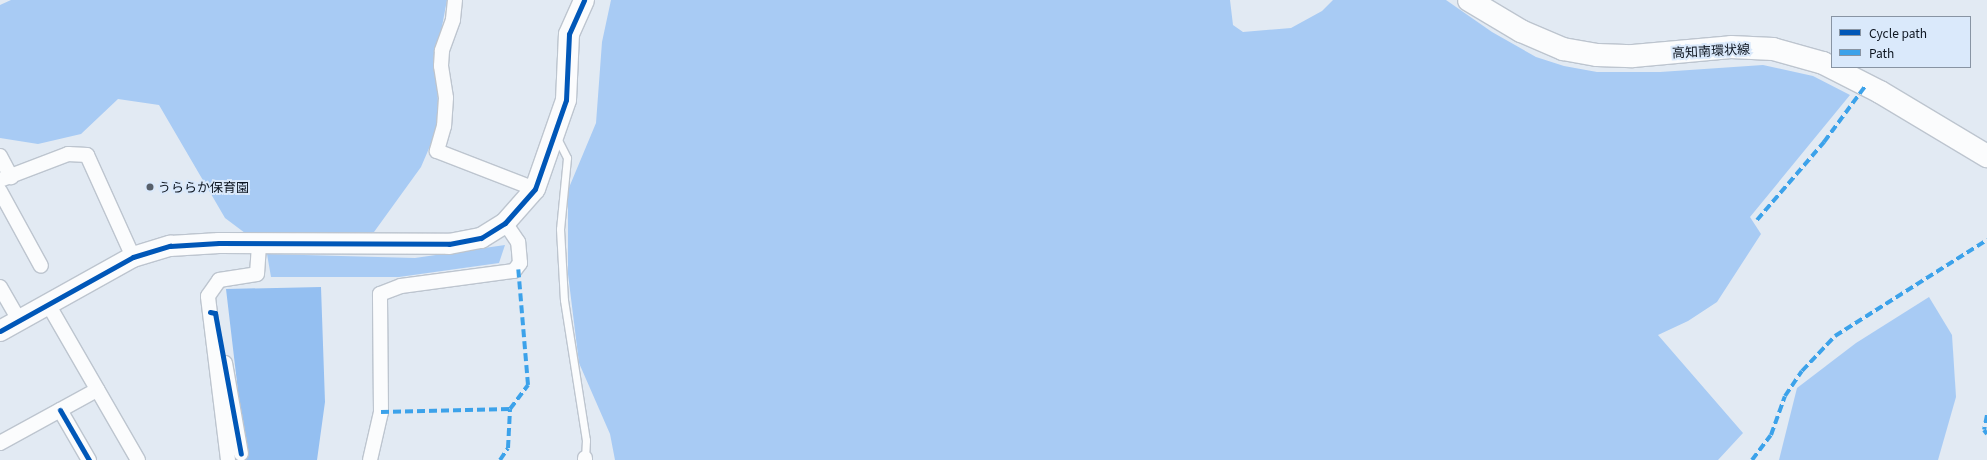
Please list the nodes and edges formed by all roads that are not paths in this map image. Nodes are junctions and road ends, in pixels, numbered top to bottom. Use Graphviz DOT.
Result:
graph roads {
  1 [pos="455,0"];
  2 [pos="584,0"];
  3 [pos="1469,0"];
  4 [pos="1831,67"];
  5 [pos="1833,68"];
  6 [pos="554,132"];
  7 [pos="0,156"];
  8 [pos="1987,156"];
  9 [pos="5,179"];
  10 [pos="536,189"];
  11 [pos="0,191"];
  12 [pos="505,223"];
  13 [pos="258,243"];
  14 [pos="133,257"];
  15 [pos="41,266"];
  16 [pos="0,287"];
  17 [pos="48,304"];
  18 [pos="210,312"];
  19 [pos="19,320"];
  20 [pos="0,331"];
  21 [pos="97,390"];
  22 [pos="60,410"];
  23 [pos="0,443"];
  24 [pos="241,454"];
  25 [pos="585,459"];
  26 [pos="89,460"];
  27 [pos="138,460"];
  28 [pos="228,460"];
  29 [pos="370,460"];
  1 -- 10 [label="street"];
  2 -- 6 [label="street"];
  3 -- 4 [label="main road, 高知南環状線"];
  5 -- 8 [label="main road, 高知南環状線"];
  6 -- 10 [label="street"];
  6 -- 25 [label="lane"];
  7 -- 9 [label="street"];
  9 -- 14 [label="street"];
  10 -- 12 [label="street"];
  11 -- 15 [label="street"];
  12 -- 13 [label="street"];
  12 -- 29 [label="street"];
  13 -- 14 [label="street"];
  13 -- 18 [label="street"];
  14 -- 17 [label="street"];
  16 -- 19 [label="street"];
  17 -- 19 [label="street"];
  17 -- 21 [label="street"];
  18 -- 24 [label="street"];
  18 -- 28 [label="street"];
  19 -- 20 [label="street"];
  21 -- 22 [label="street"];
  21 -- 27 [label="street"];
  22 -- 23 [label="street"];
  22 -- 26 [label="street"];
}
